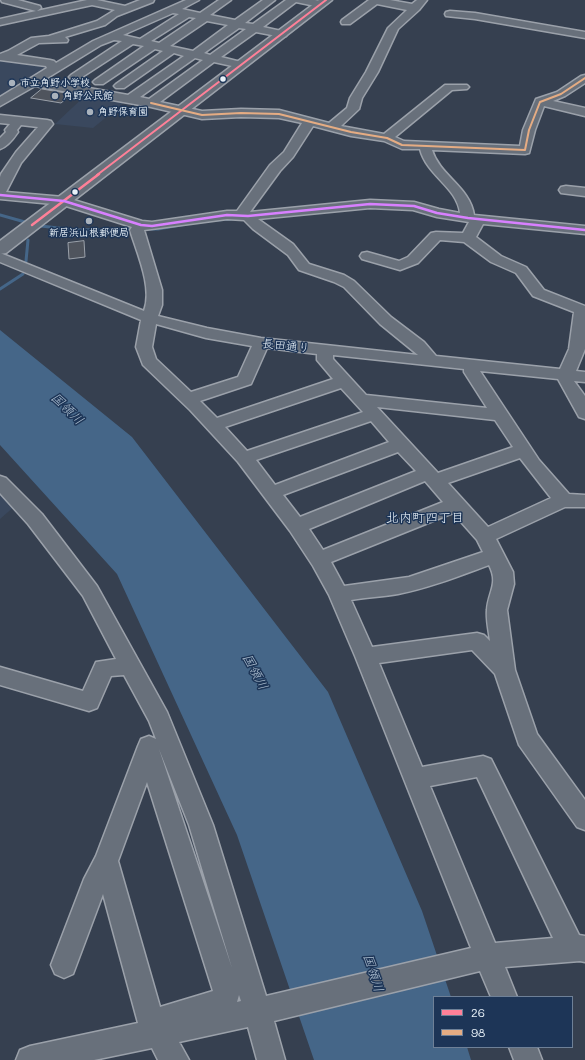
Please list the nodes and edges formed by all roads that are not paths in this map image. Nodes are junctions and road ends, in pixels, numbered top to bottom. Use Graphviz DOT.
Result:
graph roads {
  1 [pos="6,0"];
  2 [pos="56,0"];
  3 [pos="149,0"];
  4 [pos="226,0"];
  5 [pos="270,0"];
  6 [pos="293,0"];
  7 [pos="298,0"];
  8 [pos="374,0"];
  9 [pos="323,2"];
  10 [pos="189,4"];
  11 [pos="418,4"];
  12 [pos="127,9"];
  13 [pos="231,12"];
  14 [pos="450,14"];
  15 [pos="38,17"];
  16 [pos="204,17"];
  17 [pos="220,20"];
  18 [pos="0,22"];
  19 [pos="346,22"];
  20 [pos="237,24"];
  21 [pos="255,28"];
  22 [pos="209,29"];
  23 [pos="282,34"];
  24 [pos="585,35"];
  25 [pos="112,36"];
  26 [pos="52,38"];
  27 [pos="190,42"];
  28 [pos="97,43"];
  29 [pos="156,46"];
  30 [pos="193,55"];
  31 [pos="4,57"];
  32 [pos="212,59"];
  33 [pos="241,65"];
  34 [pos="52,70"];
  35 [pos="75,77"];
  36 [pos="585,78"];
  37 [pos="33,82"];
  38 [pos="98,82"];
  39 [pos="120,86"];
  40 [pos="463,87"];
  41 [pos="142,90"];
  42 [pos="558,95"];
  43 [pos="130,99"];
  44 [pos="583,100"];
  45 [pos="0,102"];
  46 [pos="540,102"];
  47 [pos="151,104"];
  48 [pos="181,111"];
  49 [pos="585,112"];
  50 [pos="0,119"];
  51 [pos="18,121"];
  52 [pos="311,121"];
  53 [pos="332,127"];
  54 [pos="387,138"];
  55 [pos="0,145"];
  56 [pos="425,146"];
  57 [pos="566,190"];
  58 [pos="0,191"];
  59 [pos="585,192"];
  60 [pos="0,196"];
  61 [pos="64,201"];
  62 [pos="244,215"];
  63 [pos="473,218"];
  64 [pos="141,225"];
  65 [pos="585,230"];
  66 [pos="468,238"];
  67 [pos="0,248"];
  68 [pos="0,256"];
  69 [pos="367,256"];
  70 [pos="149,318"];
  71 [pos="261,343"];
  72 [pos="325,350"];
  73 [pos="431,361"];
  74 [pos="472,365"];
  75 [pos="566,375"];
  76 [pos="585,377"];
  77 [pos="344,381"];
  78 [pos="188,399"];
  79 [pos="368,407"];
  80 [pos="585,413"];
  81 [pos="500,415"];
  82 [pos="214,426"];
  83 [pos="401,444"];
  84 [pos="523,450"];
  85 [pos="244,458"];
  86 [pos="431,477"];
  87 [pos="0,482"];
  88 [pos="271,493"];
  89 [pos="561,500"];
  90 [pos="585,501"];
  91 [pos="456,504"];
  92 [pos="297,526"];
  93 [pos="485,536"];
  94 [pos="495,555"];
  95 [pos="319,559"];
  96 [pos="339,595"];
  97 [pos="366,656"];
  98 [pos="131,666"];
  99 [pos="504,670"];
  100 [pos="0,676"];
  101 [pos="159,718"];
  102 [pos="148,749"];
  103 [pos="416,778"];
  104 [pos="585,819"];
  105 [pos="106,861"];
  106 [pos="579,949"];
  107 [pos="483,958"];
  108 [pos="64,965"];
  109 [pos="503,996"];
  110 [pos="264,1009"];
  111 [pos="155,1029"];
  112 [pos="523,1048"];
  113 [pos="30,1060"];
  114 [pos="175,1060"];
  115 [pos="271,1060"];
  116 [pos="528,1060"];
  1 -- 15 [label="street"];
  2 -- 15 [label="street"];
  3 -- 12 [label="street"];
  4 -- 16 [label="street"];
  5 -- 20 [label="street"];
  6 -- 21 [label="street"];
  7 -- 9 [label="street"];
  8 -- 11 [label="street"];
  8 -- 19 [label="street"];
  9 -- 23 [label="main road"];
  10 -- 16 [label="street"];
  10 -- 25 [label="street"];
  10 -- 29 [label="street"];
  11 -- 53 [label="street"];
  12 -- 15 [label="street"];
  12 -- 26 [label="street"];
  13 -- 17 [label="street"];
  14 -- 24 [label="street"];
  15 -- 18 [label="street"];
  15 -- 26 [label="street"];
  15 -- 31 [label="street"];
  16 -- 17 [label="street"];
  16 -- 29 [label="street"];
  17 -- 20 [label="street"];
  17 -- 22 [label="street"];
  20 -- 21 [label="street"];
  20 -- 30 [label="street"];
  21 -- 23 [label="street"];
  21 -- 32 [label="street"];
  23 -- 33 [label="main road"];
  25 -- 28 [label="street"];
  25 -- 29 [label="street"];
  26 -- 28 [label="street"];
  27 -- 29 [label="street"];
  28 -- 34 [label="street"];
  29 -- 30 [label="street"];
  29 -- 35 [label="street"];
  29 -- 38 [label="street"];
  29 -- 39 [label="street"];
  30 -- 32 [label="street"];
  30 -- 41 [label="street"];
  31 -- 34 [label="street"];
  32 -- 33 [label="street"];
  32 -- 47 [label="street"];
  33 -- 48 [label="main road"];
  34 -- 35 [label="street"];
  34 -- 37 [label="street"];
  35 -- 38 [label="street"];
  36 -- 42 [label="street"];
  37 -- 43 [label="street"];
  37 -- 45 [label="street"];
  38 -- 39 [label="street"];
  39 -- 41 [label="street"];
  40 -- 54 [label="street"];
  41 -- 43 [label="street"];
  42 -- 44 [label="street"];
  42 -- 46 [label="street"];
  43 -- 47 [label="street"];
  46 -- 49 [label="street"];
  46 -- 56 [label="street"];
  47 -- 48 [label="street"];
  48 -- 52 [label="street"];
  48 -- 61 [label="main road"];
  50 -- 51 [label="street"];
  51 -- 55 [label="street"];
  51 -- 58 [label="street"];
  52 -- 53 [label="street"];
  52 -- 62 [label="street"];
  53 -- 54 [label="street"];
  54 -- 56 [label="street"];
  56 -- 63 [label="street"];
  57 -- 59 [label="street"];
  60 -- 61 [label="street"];
  61 -- 64 [label="street"];
  61 -- 67 [label="main road"];
  62 -- 63 [label="street"];
  62 -- 64 [label="street"];
  62 -- 73 [label="street"];
  63 -- 65 [label="street"];
  63 -- 66 [label="street"];
  64 -- 70 [label="street"];
  66 -- 69 [label="street"];
  66 -- 75 [label="street"];
  68 -- 70 [label="street, 長田通り"];
  70 -- 71 [label="street, 長田通り"];
  70 -- 78 [label="street"];
  71 -- 72 [label="street, 長田通り"];
  71 -- 78 [label="street"];
  72 -- 73 [label="street, 長田通り"];
  72 -- 77 [label="street"];
  73 -- 74 [label="street, 長田通り"];
  74 -- 75 [label="street, 長田通り"];
  74 -- 81 [label="street"];
  75 -- 76 [label="street, 長田通り"];
  75 -- 80 [label="street"];
  77 -- 79 [label="street"];
  77 -- 82 [label="street"];
  78 -- 82 [label="street"];
  79 -- 81 [label="street"];
  79 -- 83 [label="street"];
  79 -- 85 [label="street"];
  81 -- 84 [label="street"];
  82 -- 85 [label="street"];
  83 -- 86 [label="street"];
  83 -- 88 [label="street"];
  84 -- 86 [label="street"];
  84 -- 89 [label="street"];
  85 -- 88 [label="street"];
  86 -- 91 [label="street"];
  86 -- 92 [label="street"];
  87 -- 98 [label="street"];
  88 -- 92 [label="street"];
  89 -- 90 [label="street"];
  89 -- 93 [label="street"];
  91 -- 93 [label="street"];
  91 -- 95 [label="street"];
  92 -- 95 [label="street"];
  93 -- 94 [label="street"];
  94 -- 96 [label="street"];
  94 -- 99 [label="street"];
  95 -- 96 [label="street"];
  96 -- 97 [label="street"];
  97 -- 99 [label="street"];
  97 -- 103 [label="street"];
  98 -- 100 [label="street"];
  98 -- 101 [label="street"];
  99 -- 104 [label="street"];
  101 -- 102 [label="street"];
  101 -- 110 [label="street"];
  102 -- 105 [label="street"];
  102 -- 111 [label="street"];
  103 -- 106 [label="street"];
  103 -- 107 [label="street"];
  105 -- 108 [label="street"];
  105 -- 111 [label="street"];
  106 -- 107 [label="street"];
  107 -- 109 [label="street"];
  107 -- 110 [label="street"];
  110 -- 111 [label="street"];
  110 -- 115 [label="street"];
  111 -- 113 [label="street"];
  111 -- 114 [label="street"];
  112 -- 116 [label="street"];
}
